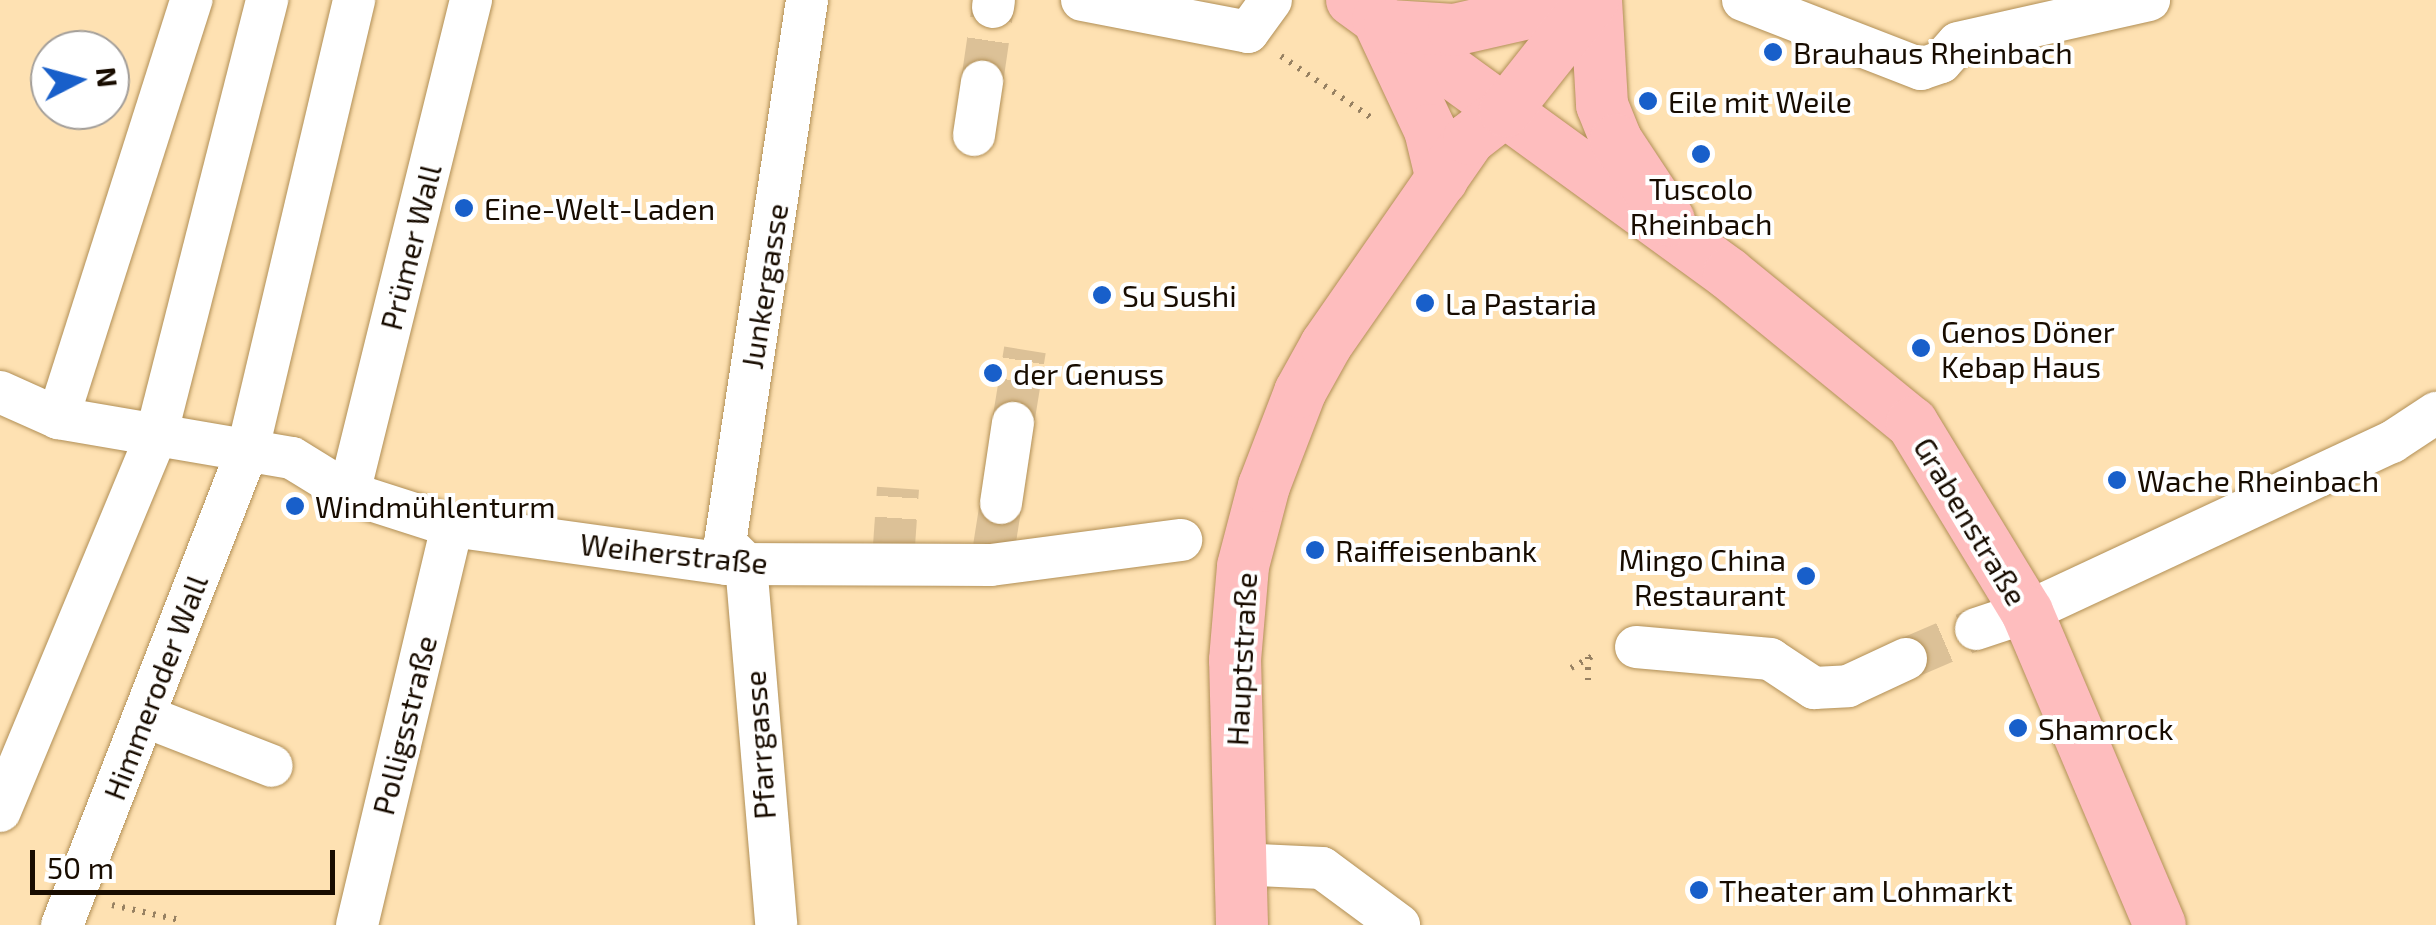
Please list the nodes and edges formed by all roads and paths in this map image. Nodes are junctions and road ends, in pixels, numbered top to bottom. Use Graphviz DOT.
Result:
graph roads {
  1 [pos="191,0"];
  2 [pos="267,0"];
  3 [pos="354,0"];
  4 [pos="471,0"];
  5 [pos="806,0"];
  6 [pos="1082,0"];
  7 [pos="1586,0"];
  8 [pos="1595,0"];
  9 [pos="1743,0"];
  10 [pos="2149,0"];
  11 [pos="1373,14"];
  12 [pos="1259,16"];
  13 [pos="982,82"];
  14 [pos="1505,111"];
  15 [pos="974,135"];
  16 [pos="1442,180"];
  17 [pos="1687,246"];
  18 [pos="0,392"];
  19 [pos="2436,414"];
  20 [pos="58,418"];
  21 [pos="1013,424"];
  22 [pos="156,436"];
  23 [pos="248,449"];
  24 [pos="349,493"];
  25 [pos="1000,503"];
  26 [pos="470,528"];
  27 [pos="1181,540"];
  28 [pos="746,564"];
  29 [pos="2027,612"];
  30 [pos="1976,629"];
  31 [pos="1636,648"];
  32 [pos="1906,658"];
  33 [pos="1571,668"];
  34 [pos="1588,688"];
  35 [pos="144,716"];
  36 [pos="272,766"];
  37 [pos="0,812"];
  38 [pos="1236,864"];
  39 [pos="79,913"];
  40 [pos="179,920"];
  41 [pos="357,925"];
  42 [pos="776,925"];
  43 [pos="1242,925"];
  44 [pos="1399,925"];
  45 [pos="2160,925"];
  1 -- 20 [label="street"];
  2 -- 22 [label="street"];
  3 -- 23 [label="street"];
  4 -- 24 [label="street, Prümer Wall"];
  5 -- 28 [label="street, Junkergasse"];
  6 -- 12 [label="street"];
  7 -- 11 [label="main road"];
  8 -- 14 [label="main road, Hauptstraße"];
  8 -- 17 [label="main road"];
  9 -- 10 [label="street"];
  11 -- 14 [label="main road, Grabenstraße"];
  11 -- 16 [label="main road"];
  13 -- 15 [label="street"];
  14 -- 16 [label="main road, Hauptstraße"];
  14 -- 17 [label="main road, Grabenstraße"];
  16 -- 38 [label="main road, Hauptstraße"];
  17 -- 29 [label="main road, Grabenstraße"];
  18 -- 20 [label="street, Weiherstraße"];
  19 -- 29 [label="street"];
  20 -- 22 [label="street, Weiherstraße"];
  21 -- 25 [label="street"];
  22 -- 23 [label="street, Weiherstraße"];
  22 -- 37 [label="street"];
  23 -- 24 [label="street, Weiherstraße"];
  23 -- 35 [label="street, Himmeroder Wall"];
  24 -- 26 [label="street, Weiherstraße"];
  26 -- 28 [label="street, Weiherstraße"];
  26 -- 41 [label="street, Polligsstraße"];
  27 -- 28 [label="street, Weiherstraße"];
  28 -- 42 [label="street, Pfarrgasse"];
  29 -- 30 [label="street"];
  29 -- 45 [label="main road, Grabenstraße"];
  31 -- 32 [label="street"];
  33 -- 34 [label="path"];
  35 -- 36 [label="street"];
  35 -- 39 [label="street, Himmeroder Wall"];
  38 -- 43 [label="main road, Hauptstraße"];
  38 -- 44 [label="street"];
  39 -- 40 [label="path"];
}
